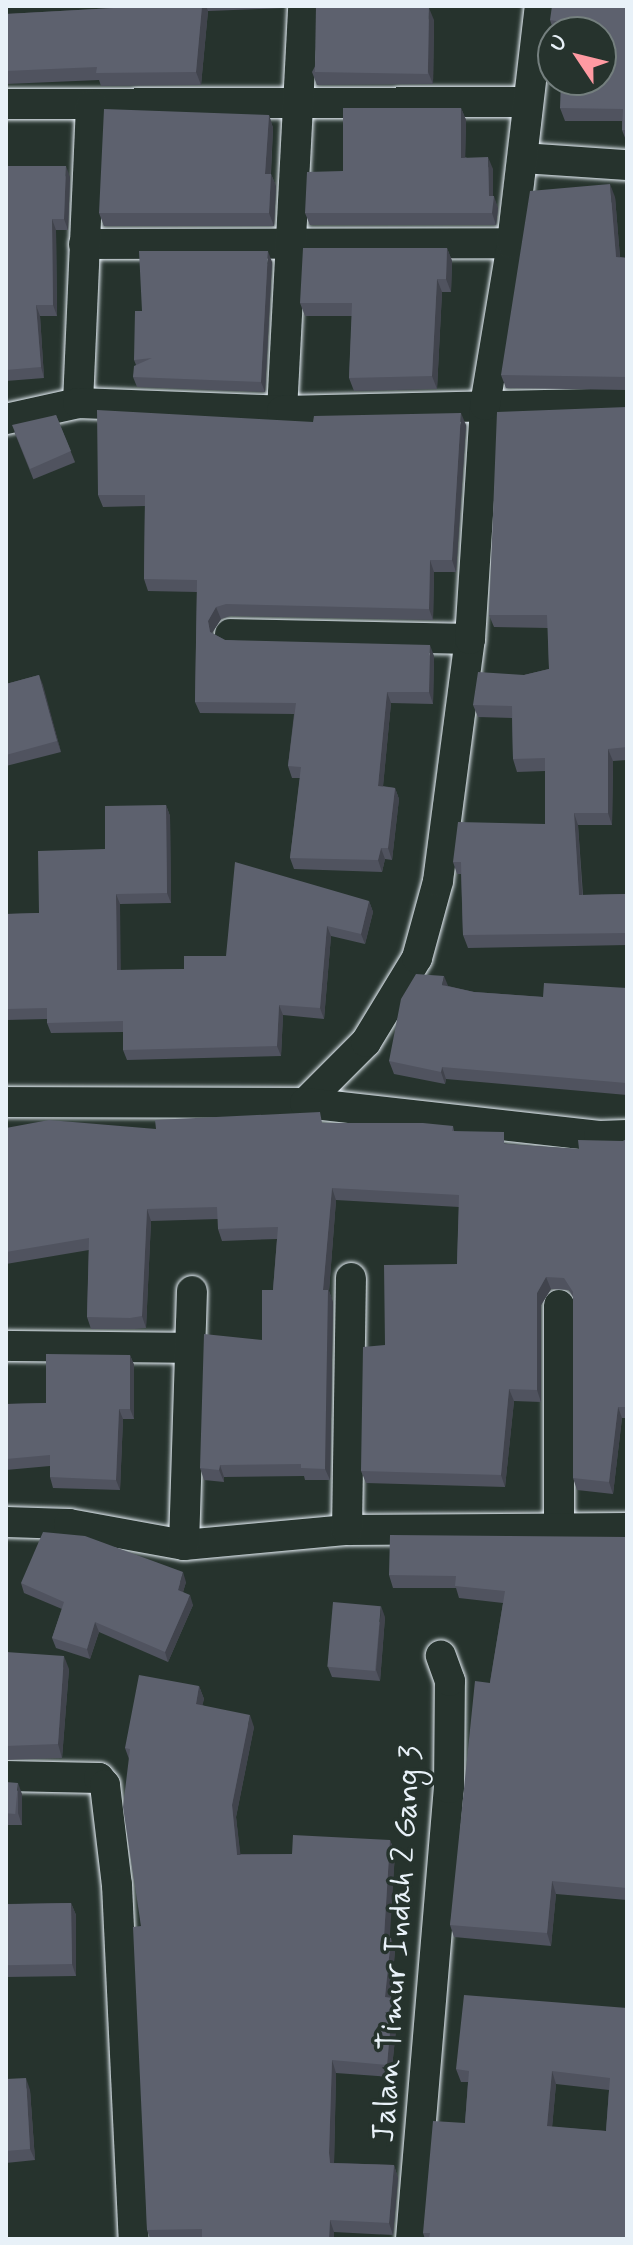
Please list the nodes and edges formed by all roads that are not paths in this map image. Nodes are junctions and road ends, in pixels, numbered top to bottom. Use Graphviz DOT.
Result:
graph roads {
  1 [pos="303,6"];
  2 [pos="540,6"];
  3 [pos="528,102"];
  4 [pos="298,103"];
  5 [pos="6,104"];
  6 [pos="91,105"];
  7 [pos="523,158"];
  8 [pos="627,165"];
  9 [pos="512,243"];
  10 [pos="84,244"];
  11 [pos="290,247"];
  12 [pos="78,403"];
  13 [pos="627,403"];
  14 [pos="485,405"];
  15 [pos="282,411"];
  16 [pos="6,419"];
  17 [pos="230,634"];
  18 [pos="470,639"];
  19 [pos="6,1102"];
  20 [pos="305,1103"];
  21 [pos="627,1135"];
  22 [pos="351,1278"];
  23 [pos="192,1291"];
  24 [pos="559,1305"];
  25 [pos="6,1346"];
  26 [pos="187,1348"];
  27 [pos="6,1522"];
  28 [pos="559,1525"];
  29 [pos="627,1528"];
  30 [pos="347,1530"];
  31 [pos="184,1545"];
  32 [pos="441,1656"];
  33 [pos="6,1776"];
  34 [pos="134,2239"];
  35 [pos="411,2239"];
  1 -- 4 [label="street"];
  2 -- 3 [label="street"];
  3 -- 4 [label="street"];
  3 -- 7 [label="street"];
  4 -- 6 [label="street"];
  4 -- 11 [label="street"];
  5 -- 6 [label="street"];
  6 -- 10 [label="street"];
  7 -- 8 [label="street"];
  7 -- 9 [label="street"];
  9 -- 11 [label="street"];
  9 -- 14 [label="street"];
  10 -- 11 [label="street"];
  10 -- 12 [label="street"];
  11 -- 15 [label="street"];
  12 -- 15 [label="street"];
  12 -- 16 [label="street"];
  13 -- 14 [label="street"];
  14 -- 15 [label="street"];
  14 -- 18 [label="street"];
  17 -- 18 [label="street"];
  18 -- 20 [label="street"];
  19 -- 20 [label="street"];
  20 -- 21 [label="street"];
  22 -- 30 [label="street"];
  23 -- 26 [label="street"];
  24 -- 28 [label="street"];
  25 -- 26 [label="street"];
  26 -- 31 [label="street"];
  27 -- 31 [label="street"];
  28 -- 29 [label="street"];
  28 -- 30 [label="street"];
  30 -- 31 [label="street"];
  32 -- 35 [label="street, Jalan Timur Indah 2 Gang 3"];
  33 -- 34 [label="street"];
}
